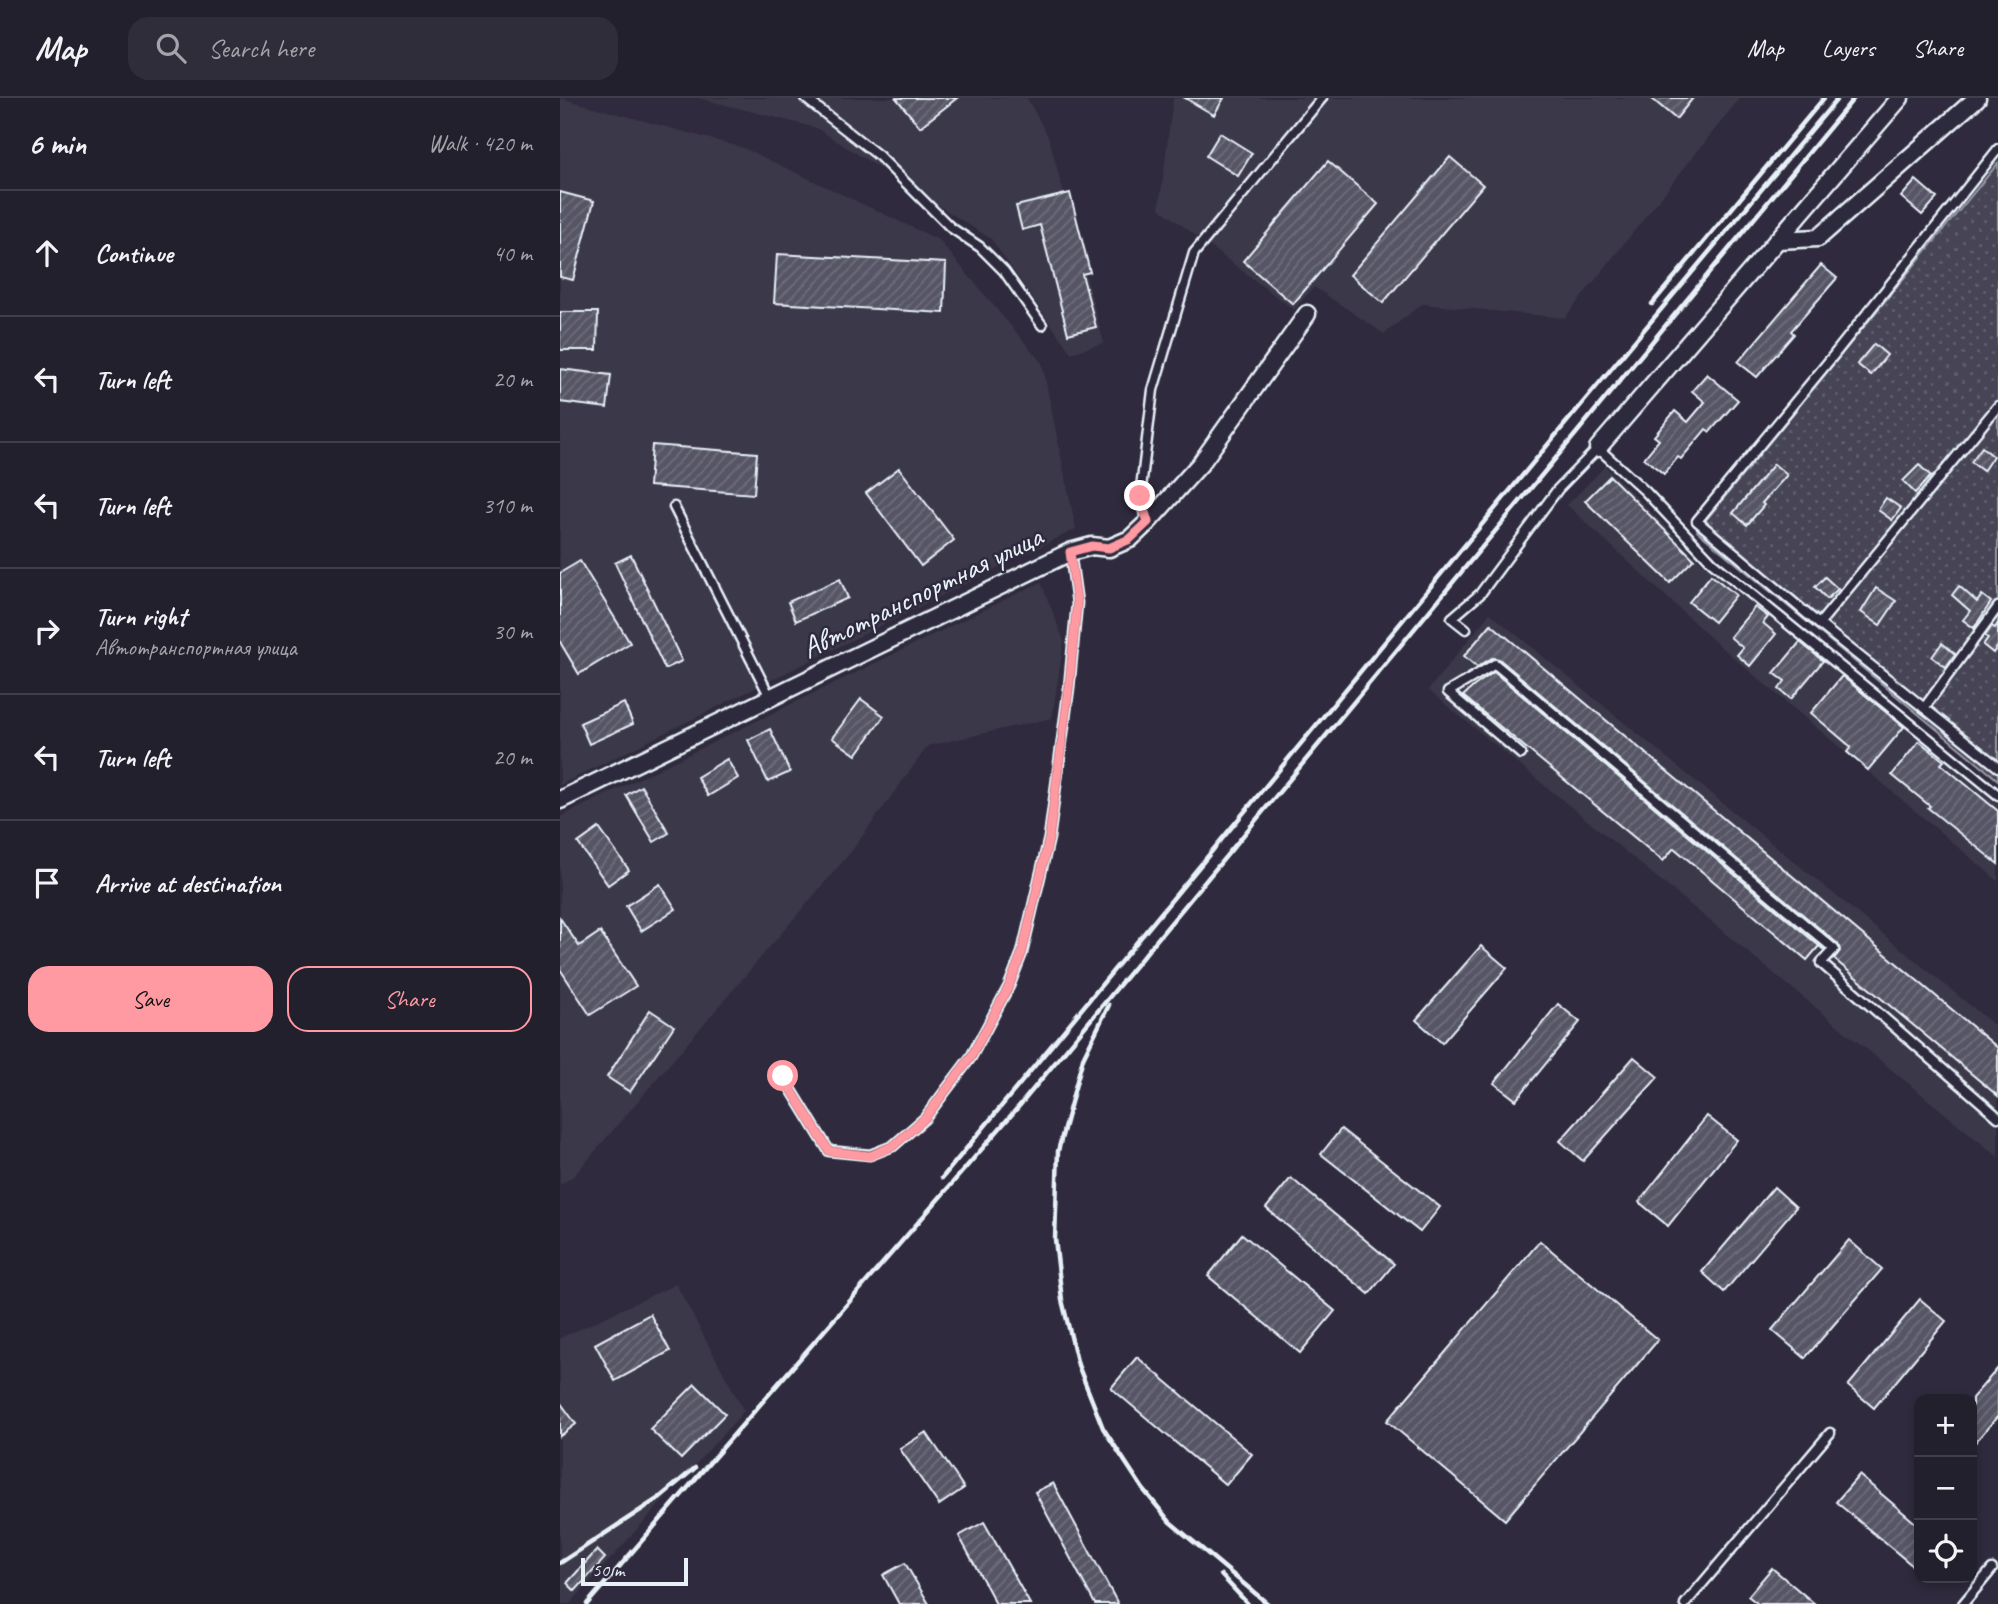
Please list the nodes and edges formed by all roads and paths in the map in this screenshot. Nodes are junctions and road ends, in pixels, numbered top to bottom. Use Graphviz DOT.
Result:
graph roads {
  1 [pos="805,98"];
  2 [pos="1322,98"];
  3 [pos="1900,98"];
  4 [pos="1977,98"];
  5 [pos="1998,149"];
  6 [pos="1777,240"];
  7 [pos="1307,314"];
  8 [pos="1042,325"];
  9 [pos="1998,406"];
  10 [pos="1598,448"];
  11 [pos="674,507"];
  12 [pos="1148,522"];
  13 [pos="1070,552"];
  14 [pos="1998,607"];
  15 [pos="1819,624"];
  16 [pos="1465,629"];
  17 [pos="770,697"];
  18 [pos="1924,708"];
  19 [pos="1521,754"];
  20 [pos="1998,767"];
  21 [pos="1998,795"];
  22 [pos="560,800"];
  23 [pos="783,1076"];
  24 [pos="1998,1117"];
  25 [pos="1830,1433"];
  26 [pos="1992,1569"];
  27 [pos="1685,1604"];
  28 [pos="1963,1604"];
  1 -- 8 [label="lane"];
  2 -- 12 [label="lane"];
  3 -- 6 [label="street"];
  4 -- 6 [label="street"];
  5 -- 15 [label="lane"];
  6 -- 10 [label="street"];
  7 -- 12 [label="street, Автотранспортная улица"];
  9 -- 15 [label="lane"];
  10 -- 16 [label="lane"];
  10 -- 21 [label="lane"];
  11 -- 17 [label="lane"];
  12 -- 13 [label="street, Автотранспортная улица"];
  13 -- 17 [label="street, Автотранспортная улица"];
  13 -- 23 [label="lane"];
  14 -- 18 [label="lane"];
  15 -- 18 [label="lane"];
  17 -- 22 [label="street, Автотранспортная улица"];
  18 -- 20 [label="lane"];
  19 -- 24 [label="lane"];
  25 -- 27 [label="lane"];
  26 -- 28 [label="lane"];
}
